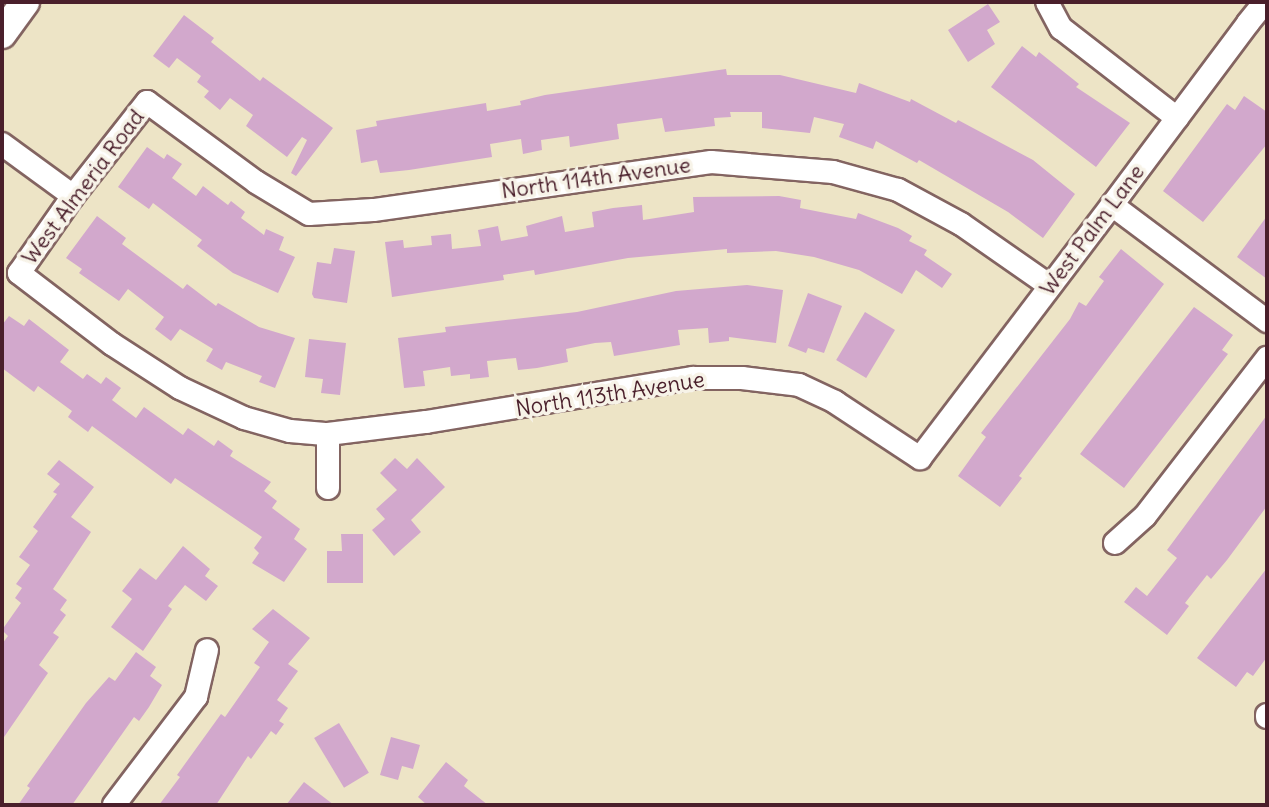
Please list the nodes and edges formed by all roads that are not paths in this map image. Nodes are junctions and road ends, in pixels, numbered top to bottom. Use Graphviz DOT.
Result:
graph roads {
  1 [pos="25,2"];
  2 [pos="1047,2"];
  3 [pos="1265,2"];
  4 [pos="2,34"];
  5 [pos="147,102"];
  6 [pos="1177,118"];
  7 [pos="2,144"];
  8 [pos="73,196"];
  9 [pos="1112,205"];
  10 [pos="19,273"];
  11 [pos="1050,286"];
  12 [pos="1267,321"];
  13 [pos="1267,358"];
  14 [pos="328,434"];
  15 [pos="920,458"];
  16 [pos="328,488"];
  17 [pos="1115,543"];
  18 [pos="207,650"];
  19 [pos="114,805"];
  1 -- 4 [label="main road"];
  2 -- 6 [label="street"];
  3 -- 6 [label="street, West Palm Lane"];
  5 -- 8 [label="street, West Almeria Road"];
  5 -- 11 [label="street, North 114th Avenue"];
  6 -- 9 [label="street, West Palm Lane"];
  7 -- 8 [label="street"];
  8 -- 10 [label="street, West Almeria Road"];
  9 -- 11 [label="street, West Palm Lane"];
  9 -- 12 [label="street"];
  10 -- 14 [label="street, North 113th Avenue"];
  11 -- 15 [label="street, West Palm Lane"];
  13 -- 17 [label="street"];
  14 -- 15 [label="street, North 113th Avenue"];
  14 -- 16 [label="street"];
  18 -- 19 [label="street"];
}
